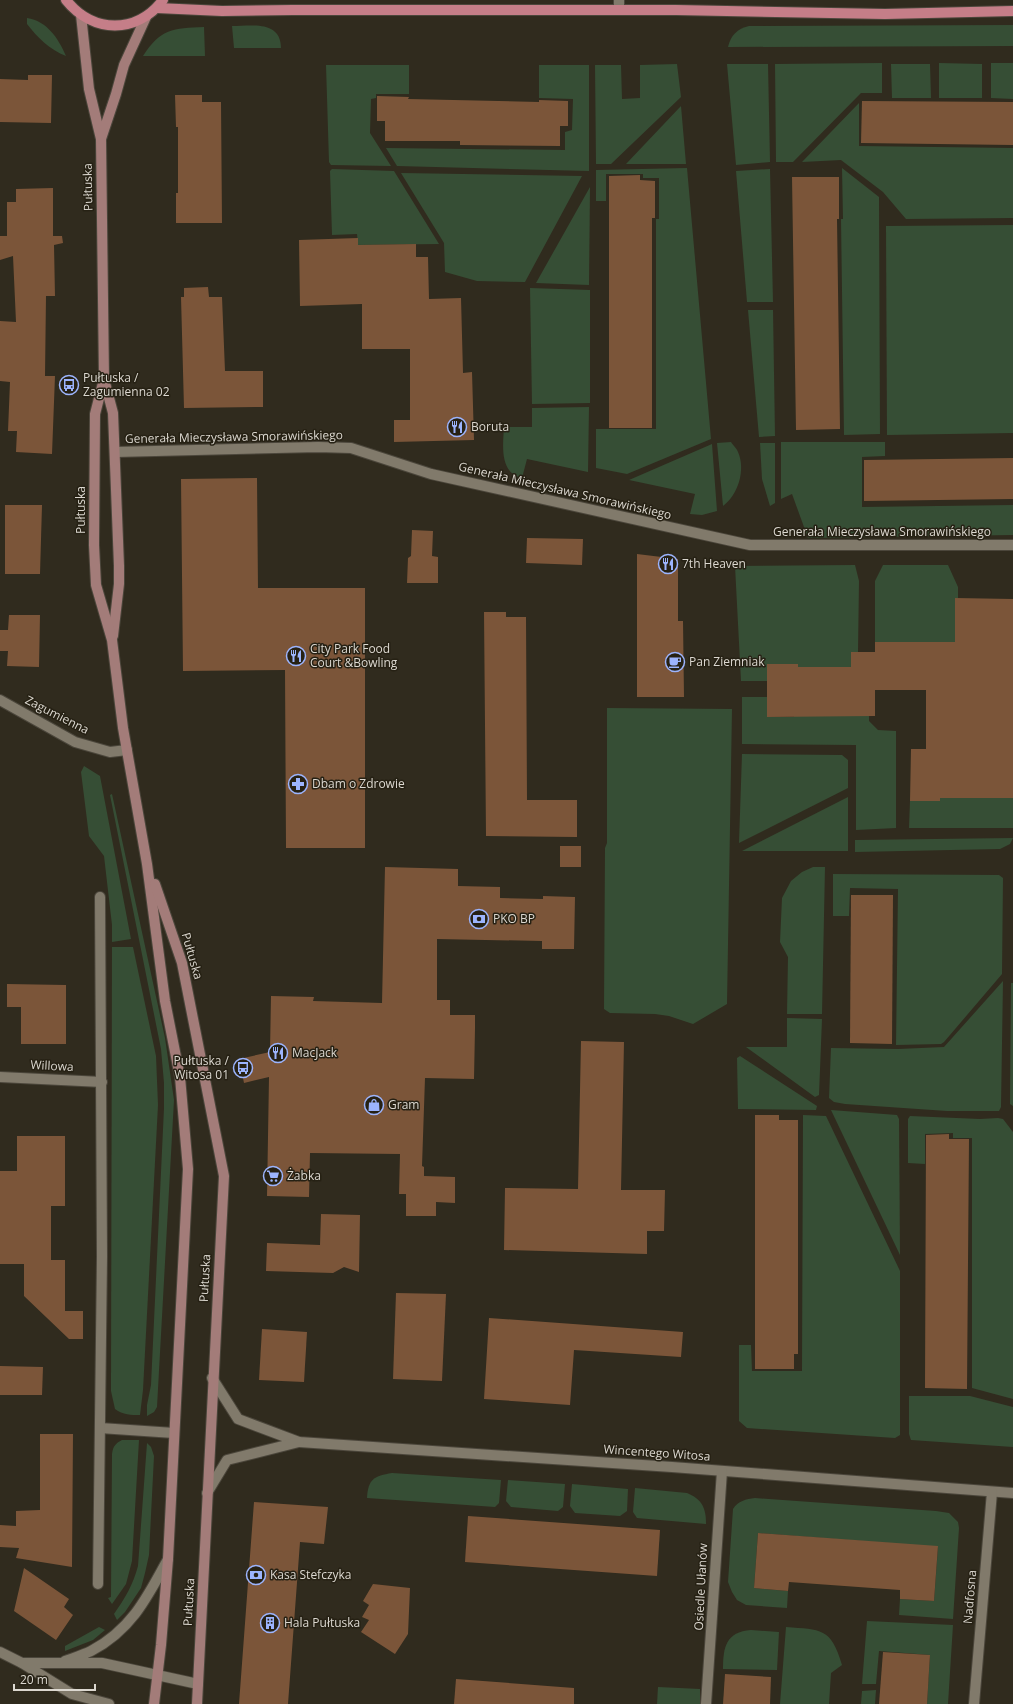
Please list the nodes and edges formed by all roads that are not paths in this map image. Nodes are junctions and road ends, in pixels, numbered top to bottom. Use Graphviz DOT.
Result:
graph roads {
  1 [pos="66,0"];
  2 [pos="160,4"];
  3 [pos="619,5"];
  4 [pos="1013,12"];
  5 [pos="81,15"];
  6 [pos="146,17"];
  7 [pos="101,139"];
  8 [pos="104,379"];
  9 [pos="115,452"];
  10 [pos="1013,545"];
  11 [pos="112,640"];
  12 [pos="0,700"];
  13 [pos="126,750"];
  14 [pos="147,864"];
  15 [pos="100,897"];
  16 [pos="0,1077"];
  17 [pos="102,1082"];
  18 [pos="212,1378"];
  19 [pos="100,1428"];
  20 [pos="174,1433"];
  21 [pos="299,1442"];
  22 [pos="722,1471"];
  23 [pos="992,1492"];
  24 [pos="207,1493"];
  25 [pos="1013,1493"];
  26 [pos="168,1559"];
  27 [pos="98,1584"];
  28 [pos="0,1652"];
  29 [pos="61,1662"];
  30 [pos="22,1663"];
  31 [pos="157,1674"];
  32 [pos="198,1684"];
  33 [pos="72,1694"];
  34 [pos="83,1704"];
  35 [pos="110,1704"];
  36 [pos="154,1704"];
  37 [pos="197,1704"];
  38 [pos="706,1704"];
  39 [pos="974,1704"];
  1 -- 5 [label="main road"];
  2 -- 3 [label="main road"];
  2 -- 6 [label="main road"];
  3 -- 4 [label="main road"];
  5 -- 6 [label="main road"];
  5 -- 7 [label="main road, Pułtuska"];
  6 -- 7 [label="main road, Pułtuska"];
  7 -- 8 [label="main road, Pułtuska"];
  8 -- 9 [label="main road, Pułtuska"];
  8 -- 11 [label="main road, Pułtuska"];
  9 -- 10 [label="street, Generała Mieczysława Smorawińskiego"];
  9 -- 11 [label="main road, Pułtuska"];
  11 -- 13 [label="main road, Pułtuska"];
  12 -- 13 [label="street, Zagumienna"];
  13 -- 14 [label="main road, Pułtuska"];
  14 -- 18 [label="main road, Pułtuska"];
  14 -- 20 [label="main road, Pułtuska"];
  15 -- 17 [label="street"];
  16 -- 17 [label="street, Willowa"];
  17 -- 19 [label="street"];
  18 -- 21 [label="street, Wincentego Witosa"];
  18 -- 24 [label="main road, Pułtuska"];
  19 -- 20 [label="street"];
  19 -- 27 [label="street"];
  20 -- 26 [label="main road, Pułtuska"];
  21 -- 22 [label="street, Wincentego Witosa"];
  21 -- 24 [label="street, Wincentego Witosa"];
  22 -- 23 [label="street, Wincentego Witosa"];
  22 -- 38 [label="street, Osiedle Ułanów"];
  23 -- 25 [label="street, Wincentego Witosa"];
  23 -- 39 [label="street, Nadfosna"];
  24 -- 32 [label="main road, Pułtuska"];
  26 -- 29 [label="street"];
  26 -- 31 [label="main road, Pułtuska"];
  28 -- 30 [label="street"];
  29 -- 30 [label="street"];
  29 -- 31 [label="street"];
  30 -- 33 [label="street"];
  31 -- 32 [label="street"];
  31 -- 36 [label="main road, Pułtuska"];
  32 -- 37 [label="main road, Pułtuska"];
  33 -- 34 [label="street"];
  33 -- 35 [label="street"];
}
